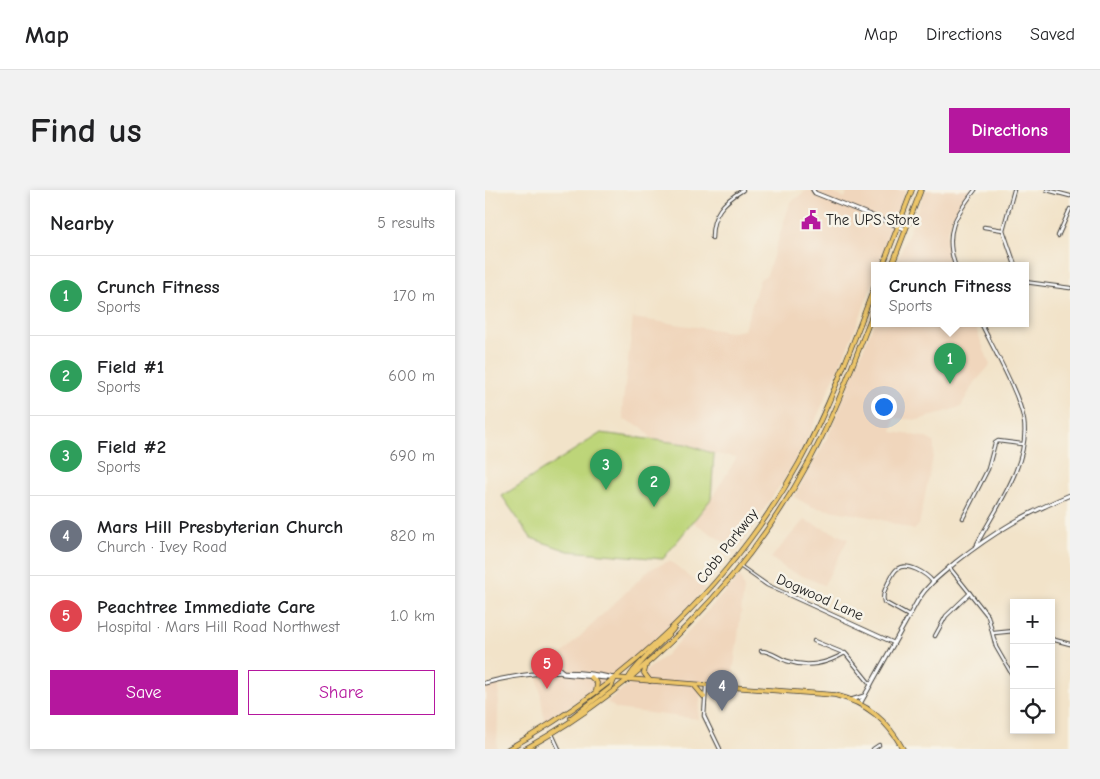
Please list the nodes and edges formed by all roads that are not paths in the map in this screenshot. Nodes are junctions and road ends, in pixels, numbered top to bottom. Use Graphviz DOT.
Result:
graph roads {
  1 [pos="743,190"];
  2 [pos="813,190"];
  3 [pos="912,190"];
  4 [pos="921,190"];
  5 [pos="975,190"];
  6 [pos="1014,190"];
  7 [pos="1047,190"];
  8 [pos="1070,196"];
  9 [pos="1070,210"];
  10 [pos="898,226"];
  11 [pos="984,227"];
  12 [pos="905,229"];
  13 [pos="1003,230"];
  14 [pos="1058,236"];
  15 [pos="712,238"];
  16 [pos="884,262"];
  17 [pos="892,262"];
  18 [pos="954,262"];
  19 [pos="1014,262"];
  20 [pos="1029,283"];
  21 [pos="1070,288"];
  22 [pos="871,296"];
  23 [pos="871,318"];
  24 [pos="983,327"];
  25 [pos="1022,444"];
  26 [pos="1070,495"];
  27 [pos="963,518"];
  28 [pos="977,544"];
  29 [pos="740,566"];
  30 [pos="949,568"];
  31 [pos="933,582"];
  32 [pos="970,593"];
  33 [pos="909,616"];
  34 [pos="679,621"];
  35 [pos="1010,631"];
  36 [pos="993,633"];
  37 [pos="935,636"];
  38 [pos="1055,640"];
  39 [pos="814,641"];
  40 [pos="894,643"];
  41 [pos="1070,644"];
  42 [pos="761,651"];
  43 [pos="845,653"];
  44 [pos="646,664"];
  45 [pos="557,667"];
  46 [pos="1010,670"];
  47 [pos="557,673"];
  48 [pos="564,673"];
  49 [pos="591,678"];
  50 [pos="615,678"];
  51 [pos="628,680"];
  52 [pos="652,682"];
  53 [pos="485,683"];
  54 [pos="694,685"];
  55 [pos="871,685"];
  56 [pos="706,686"];
  57 [pos="595,693"];
  58 [pos="866,694"];
  59 [pos="704,698"];
  60 [pos="851,700"];
  61 [pos="860,704"];
  62 [pos="567,724"];
  63 [pos="552,734"];
  64 [pos="879,745"];
  65 [pos="508,749"];
  66 [pos="525,749"];
  67 [pos="559,749"];
  68 [pos="720,749"];
  69 [pos="873,749"];
  70 [pos="903,749"];
  1 -- 15 [label="street"];
  2 -- 10 [label="street"];
  3 -- 10 [label="main road"];
  4 -- 12 [label="main road"];
  5 -- 18 [label="street"];
  6 -- 13 [label="street"];
  7 -- 8 [label="street"];
  9 -- 14 [label="street"];
  10 -- 12 [label="street"];
  10 -- 16 [label="main road"];
  11 -- 13 [label="street"];
  12 -- 17 [label="main road"];
  13 -- 19 [label="street"];
  20 -- 21 [label="street"];
  22 -- 34 [label="main road, Cobb Parkway"];
  23 -- 29 [label="main road, Cobb Parkway"];
  24 -- 25 [label="street"];
  25 -- 27 [label="street"];
  25 -- 28 [label="street"];
  26 -- 28 [label="street"];
  28 -- 30 [label="street"];
  29 -- 40 [label="street, Dogwood Lane"];
  29 -- 44 [label="main road, Cobb Parkway"];
  30 -- 31 [label="street"];
  30 -- 32 [label="street"];
  31 -- 33 [label="street"];
  31 -- 33 [label="street"];
  32 -- 36 [label="street"];
  32 -- 37 [label="street"];
  33 -- 40 [label="street"];
  34 -- 50 [label="main road, Cobb Parkway"];
  34 -- 51 [label="main road"];
  35 -- 36 [label="street"];
  36 -- 46 [label="street"];
  38 -- 41 [label="street"];
  39 -- 43 [label="street"];
  40 -- 55 [label="street"];
  42 -- 43 [label="street"];
  43 -- 55 [label="street"];
  44 -- 51 [label="main road, Cobb Parkway"];
  44 -- 52 [label="main road"];
  45 -- 48 [label="street"];
  47 -- 48 [label="street"];
  47 -- 49 [label="street"];
  47 -- 53 [label="street"];
  48 -- 50 [label="street"];
  49 -- 50 [label="street"];
  49 -- 57 [label="main road"];
  50 -- 51 [label="main road"];
  50 -- 57 [label="main road, Cobb Parkway"];
  50 -- 62 [label="main road"];
  51 -- 52 [label="main road"];
  51 -- 62 [label="main road, Cobb Parkway"];
  52 -- 54 [label="main road"];
  54 -- 56 [label="main road"];
  54 -- 59 [label="main road"];
  55 -- 58 [label="street"];
  56 -- 59 [label="street"];
  56 -- 60 [label="main road"];
  57 -- 65 [label="main road, Cobb Parkway"];
  58 -- 60 [label="street"];
  58 -- 61 [label="street"];
  59 -- 68 [label="street"];
  60 -- 61 [label="main road"];
  61 -- 70 [label="main road"];
  62 -- 63 [label="main road, Cobb Parkway"];
  63 -- 66 [label="main road, Cobb Parkway"];
  63 -- 67 [label="street"];
  64 -- 69 [label="street"];
}
